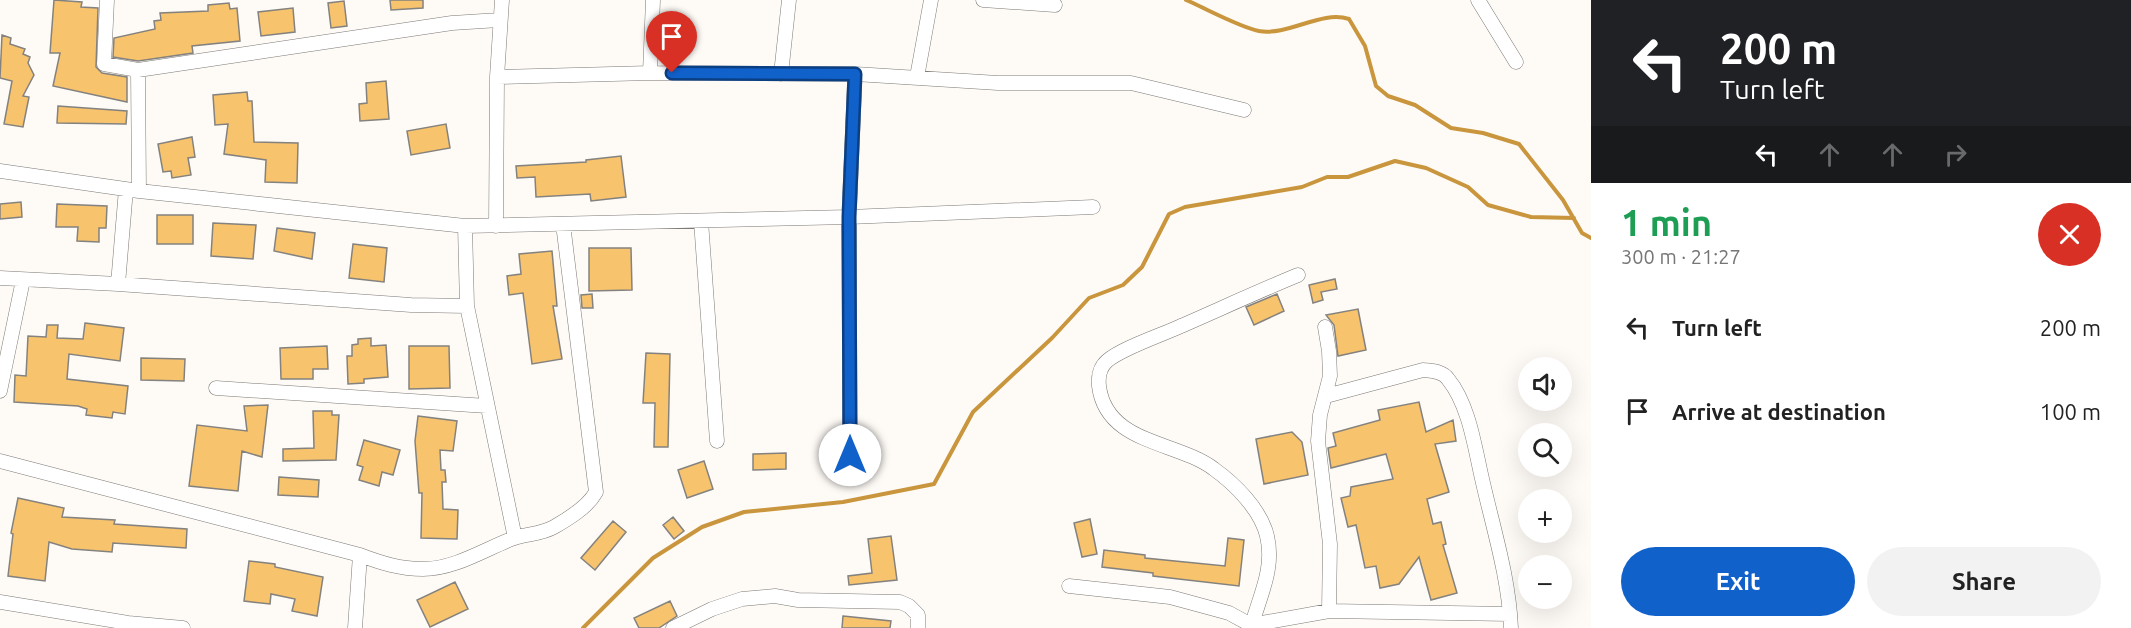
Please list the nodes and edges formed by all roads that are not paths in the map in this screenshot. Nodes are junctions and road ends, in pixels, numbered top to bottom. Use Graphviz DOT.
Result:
graph roads {
  1 [pos="107,0"];
  2 [pos="502,0"];
  3 [pos="653,0"];
  4 [pos="789,0"];
  5 [pos="931,0"];
  6 [pos="983,0"];
  7 [pos="1478,0"];
  8 [pos="1055,5"];
  9 [pos="499,20"];
  10 [pos="1516,62"];
  11 [pos="138,70"];
  12 [pos="650,73"];
  13 [pos="781,74"];
  14 [pos="855,74"];
  15 [pos="497,77"];
  16 [pos="917,77"];
  17 [pos="1244,110"];
  18 [pos="0,171"];
  19 [pos="133,190"];
  20 [pos="1093,207"];
  21 [pos="849,217"];
  22 [pos="702,221"];
  23 [pos="562,224"];
  24 [pos="465,226"];
  25 [pos="496,226"];
  26 [pos="1298,275"];
  27 [pos="0,278"];
  28 [pos="23,280"];
  29 [pos="117,284"];
  30 [pos="467,306"];
  31 [pos="1325,327"];
  32 [pos="216,388"];
  33 [pos="0,391"];
  34 [pos="1326,396"];
  35 [pos="487,406"];
  36 [pos="717,441"];
  37 [pos="850,455"];
  38 [pos="0,461"];
  39 [pos="515,538"];
  40 [pos="360,555"];
  41 [pos="1069,586"];
  42 [pos="0,602"];
  43 [pos="1329,611"];
  44 [pos="1511,621"];
  45 [pos="128,625"];
  46 [pos="1251,626"];
  47 [pos="183,628"];
  48 [pos="355,628"];
  49 [pos="673,628"];
  50 [pos="918,628"];
  1 -- 11 [label="street"];
  2 -- 9 [label="street"];
  3 -- 12 [label="street"];
  4 -- 13 [label="street"];
  5 -- 16 [label="street"];
  6 -- 8 [label="street"];
  7 -- 10 [label="street"];
  9 -- 11 [label="street"];
  9 -- 15 [label="street"];
  11 -- 19 [label="street"];
  12 -- 13 [label="street"];
  12 -- 15 [label="street"];
  13 -- 14 [label="street"];
  14 -- 16 [label="street"];
  14 -- 21 [label="street"];
  15 -- 25 [label="street"];
  16 -- 17 [label="street"];
  18 -- 19 [label="street"];
  19 -- 24 [label="street"];
  19 -- 29 [label="street"];
  20 -- 21 [label="street"];
  21 -- 22 [label="street"];
  21 -- 37 [label="street"];
  22 -- 23 [label="street"];
  22 -- 36 [label="street"];
  23 -- 25 [label="street"];
  23 -- 39 [label="street"];
  24 -- 25 [label="street"];
  24 -- 30 [label="street"];
  26 -- 46 [label="street"];
  27 -- 28 [label="street"];
  28 -- 29 [label="street"];
  28 -- 33 [label="street"];
  29 -- 30 [label="street"];
  30 -- 35 [label="street"];
  31 -- 34 [label="street"];
  32 -- 35 [label="street"];
  34 -- 43 [label="street"];
  34 -- 44 [label="street"];
  35 -- 39 [label="street"];
  38 -- 40 [label="street"];
  39 -- 40 [label="street"];
  40 -- 48 [label="street"];
  41 -- 46 [label="street"];
  42 -- 45 [label="street"];
  43 -- 44 [label="street"];
  43 -- 46 [label="street"];
  45 -- 47 [label="street"];
  49 -- 50 [label="street"];
}
